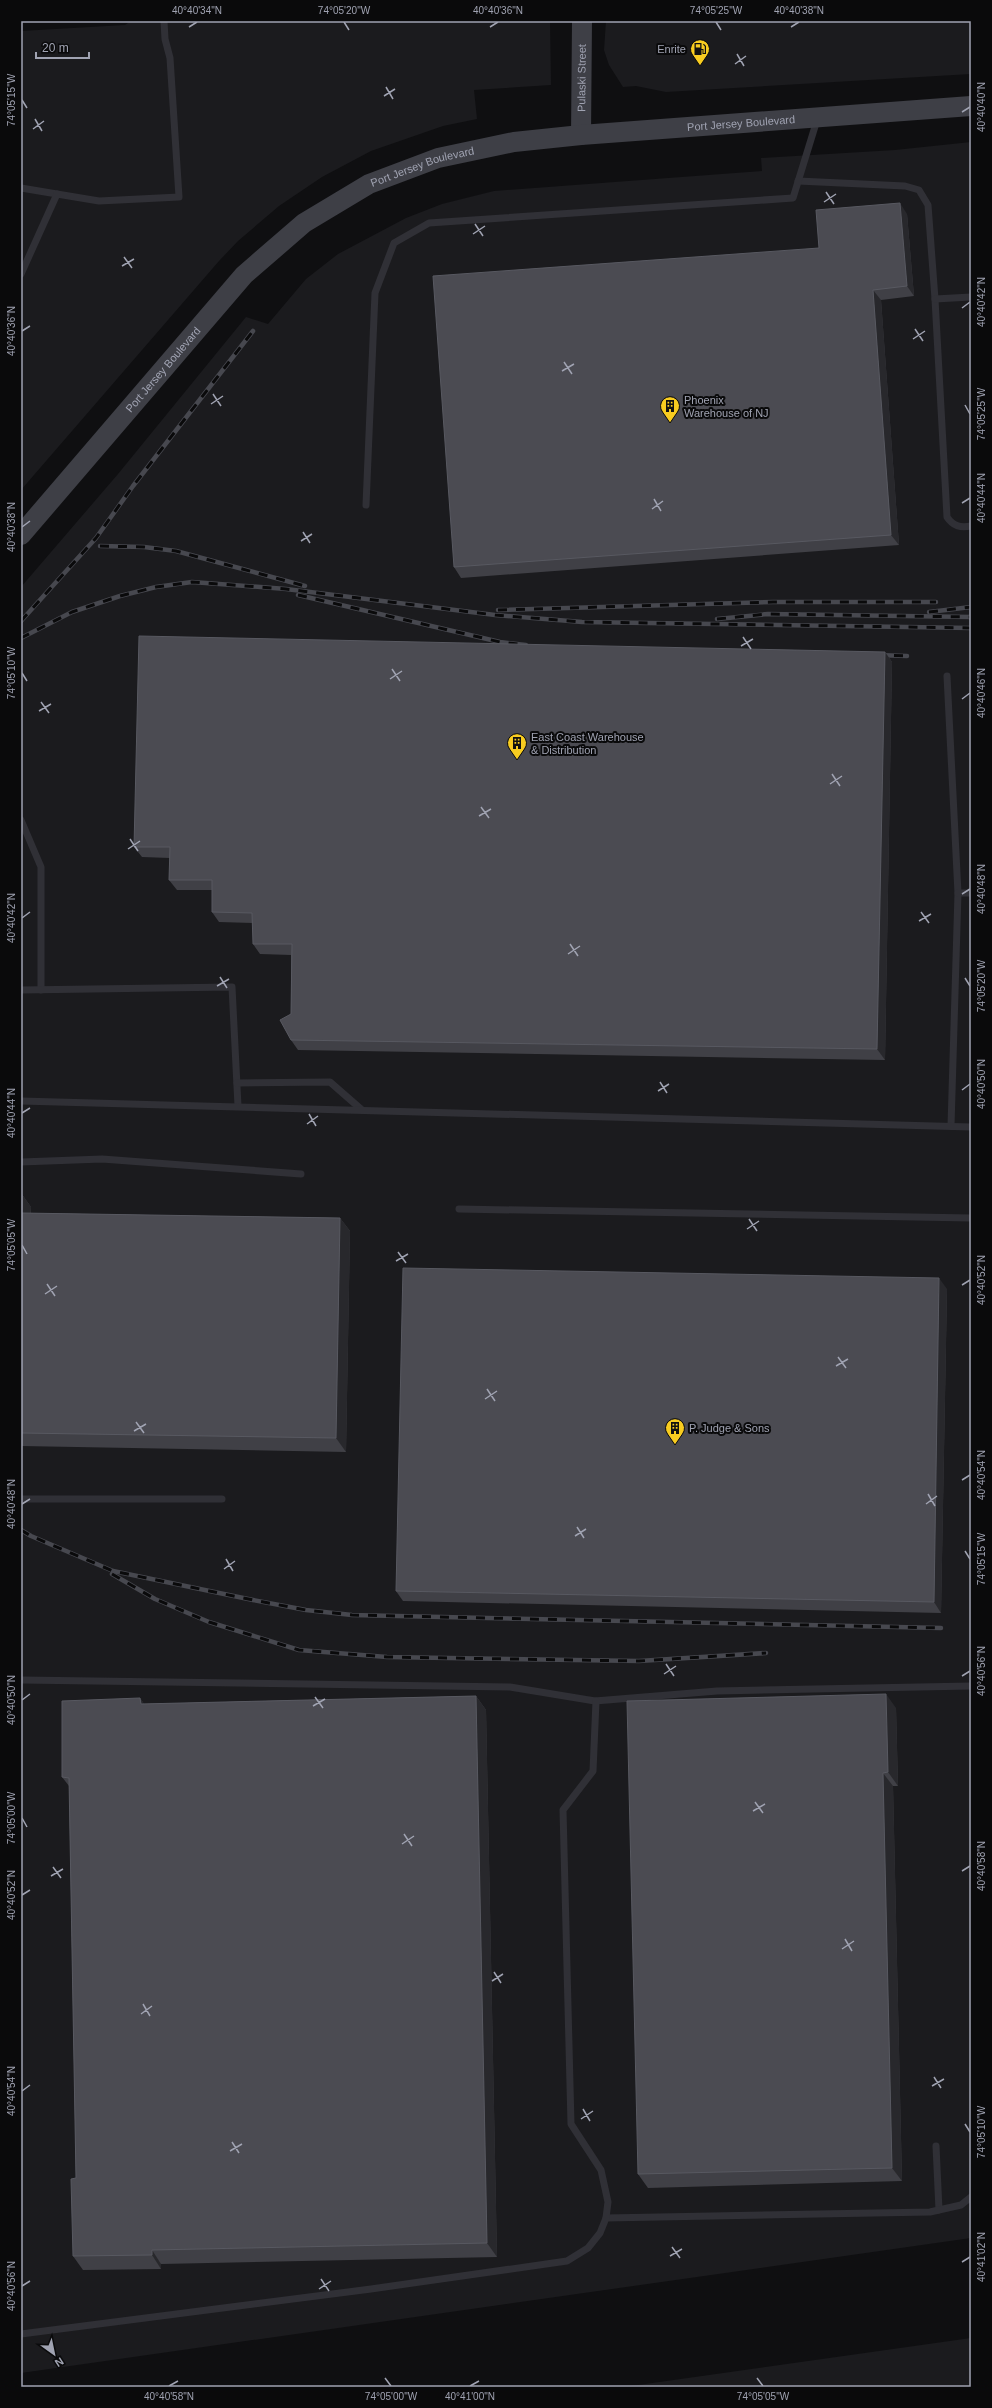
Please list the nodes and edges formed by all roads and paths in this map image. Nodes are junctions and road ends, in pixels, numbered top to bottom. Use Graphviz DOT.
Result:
graph roads {
  1 [pos="164,21"];
  2 [pos="582,21"];
  3 [pos="971,106"];
  4 [pos="818,118"];
  5 [pos="581,134"];
  6 [pos="798,181"];
  7 [pos="21,188"];
  8 [pos="57,194"];
  9 [pos="21,274"];
  10 [pos="971,297"];
  11 [pos="935,299"];
  12 [pos="366,505"];
  13 [pos="971,526"];
  14 [pos="21,535"];
  15 [pos="947,676"];
  16 [pos="21,820"];
  17 [pos="958,893"];
  18 [pos="971,893"];
  19 [pos="21,990"];
  20 [pos="41,990"];
  21 [pos="237,1083"];
  22 [pos="21,1101"];
  23 [pos="238,1106"];
  24 [pos="362,1110"];
  25 [pos="951,1126"];
  26 [pos="971,1127"];
  27 [pos="21,1162"];
  28 [pos="301,1174"];
  29 [pos="459,1209"];
  30 [pos="971,1218"];
  31 [pos="21,1498"];
  32 [pos="222,1499"];
  33 [pos="21,1680"];
  34 [pos="971,1686"];
  35 [pos="596,1701"];
  36 [pos="936,2146"];
  37 [pos="971,2197"];
  38 [pos="939,2210"];
  39 [pos="606,2218"];
  40 [pos="21,2334"];
  1 -- 8 [label="lane"];
  2 -- 5 [label="street, Pulaski Street"];
  3 -- 4 [label="street, Port Jersey Boulevard"];
  4 -- 5 [label="street, Port Jersey Boulevard"];
  4 -- 6 [label="lane"];
  5 -- 14 [label="street, Port Jersey Boulevard"];
  6 -- 11 [label="lane"];
  6 -- 12 [label="lane"];
  7 -- 8 [label="lane"];
  8 -- 9 [label="lane"];
  10 -- 11 [label="lane"];
  11 -- 13 [label="lane"];
  15 -- 17 [label="lane"];
  16 -- 20 [label="lane"];
  17 -- 18 [label="lane"];
  17 -- 25 [label="lane"];
  19 -- 20 [label="lane"];
  20 -- 21 [label="lane"];
  21 -- 23 [label="lane"];
  21 -- 24 [label="lane"];
  22 -- 23 [label="lane"];
  23 -- 24 [label="lane"];
  24 -- 25 [label="lane"];
  25 -- 26 [label="lane"];
  27 -- 28 [label="lane"];
  29 -- 30 [label="lane"];
  31 -- 32 [label="lane"];
  33 -- 35 [label="lane"];
  34 -- 35 [label="lane"];
  35 -- 39 [label="lane"];
  36 -- 38 [label="lane"];
  37 -- 38 [label="lane"];
  38 -- 39 [label="lane"];
  39 -- 40 [label="lane"];
}
